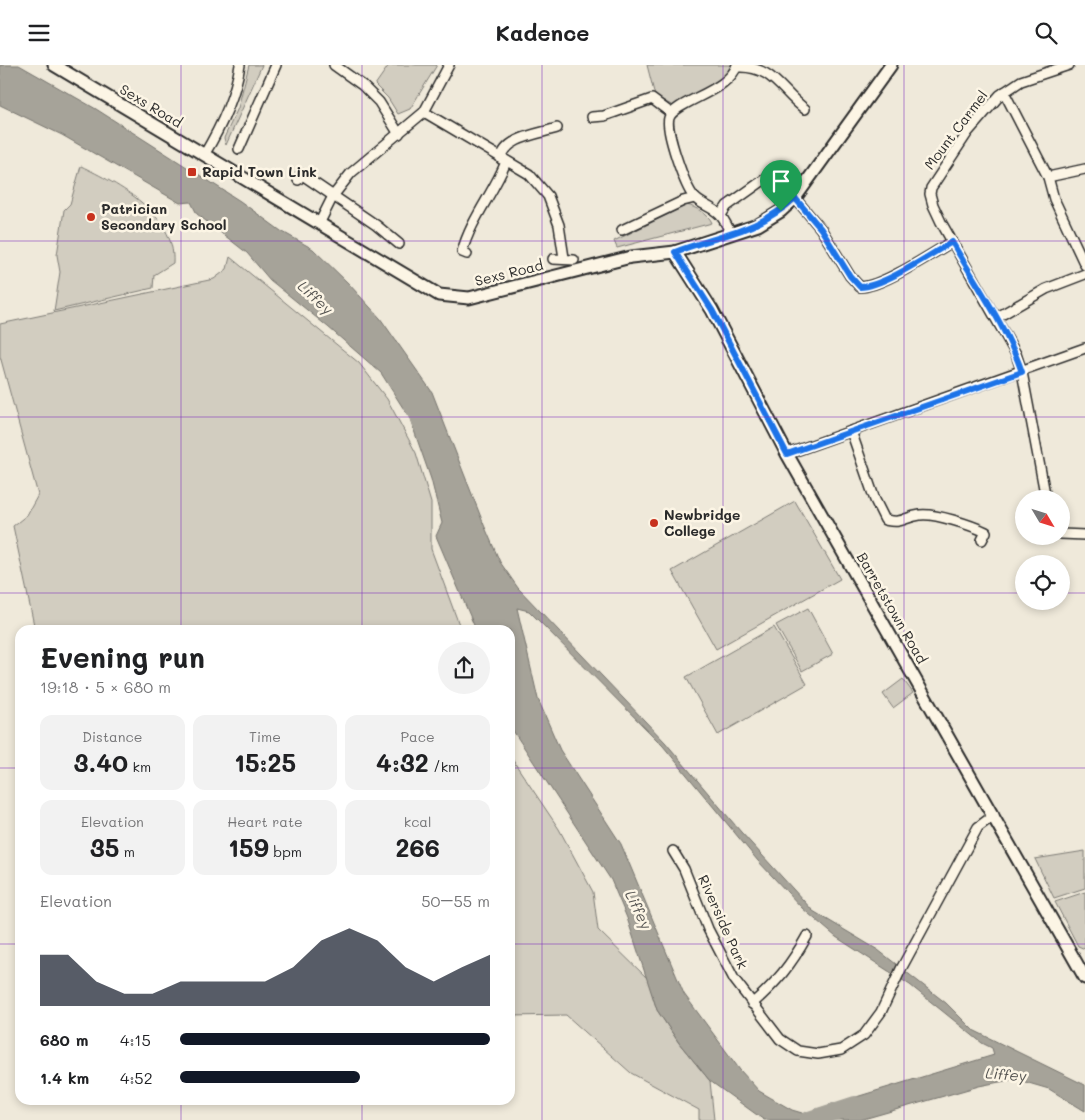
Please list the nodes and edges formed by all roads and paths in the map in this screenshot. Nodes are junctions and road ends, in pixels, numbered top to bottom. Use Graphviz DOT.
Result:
graph roads {
  1 [pos="54,65"];
  2 [pos="240,65"];
  3 [pos="276,65"];
  4 [pos="334,65"];
  5 [pos="449,65"];
  6 [pos="891,65"];
  7 [pos="1069,65"];
  8 [pos="737,66"];
  9 [pos="1004,92"];
  10 [pos="804,109"];
  11 [pos="424,112"];
  12 [pos="671,113"];
  13 [pos="592,117"];
  14 [pos="238,127"];
  15 [pos="557,128"];
  16 [pos="247,131"];
  17 [pos="399,134"];
  18 [pos="239,149"];
  19 [pos="204,155"];
  20 [pos="503,160"];
  21 [pos="1085,169"];
  22 [pos="1048,177"];
  23 [pos="765,179"];
  24 [pos="298,180"];
  25 [pos="333,196"];
  26 [pos="695,198"];
  27 [pos="795,198"];
  28 [pos="721,215"];
  29 [pos="319,224"];
  30 [pos="622,230"];
  31 [pos="731,234"];
  32 [pos="952,242"];
  33 [pos="399,244"];
  34 [pos="675,252"];
  35 [pos="467,255"];
  36 [pos="554,259"];
  37 [pos="564,259"];
  38 [pos="574,260"];
  39 [pos="1085,265"];
  40 [pos="1085,274"];
  41 [pos="996,317"];
  42 [pos="1085,348"];
  43 [pos="1022,372"];
  44 [pos="851,431"];
  45 [pos="787,454"];
  46 [pos="1044,490"];
  47 [pos="1070,534"];
  48 [pos="1085,535"];
  49 [pos="982,540"];
  50 [pos="994,815"];
  51 [pos="673,851"];
  52 [pos="807,936"];
  53 [pos="1082,966"];
  54 [pos="1085,979"];
  55 [pos="752,1003"];
  1 -- 19 [label="street, Sexs Road"];
  2 -- 19 [label="street"];
  3 -- 16 [label="street"];
  4 -- 17 [label="street"];
  5 -- 11 [label="street"];
  6 -- 27 [label="street, Sexs Road"];
  7 -- 9 [label="street, Mount Carmel"];
  8 -- 10 [label="street"];
  8 -- 12 [label="street"];
  9 -- 22 [label="street, Mount Carmel"];
  9 -- 32 [label="street, Mount Carmel"];
  11 -- 17 [label="street"];
  11 -- 20 [label="street"];
  12 -- 13 [label="street"];
  12 -- 26 [label="street"];
  14 -- 16 [label="street"];
  15 -- 20 [label="street"];
  16 -- 18 [label="street"];
  17 -- 25 [label="street"];
  19 -- 29 [label="street, Sexs Road"];
  20 -- 35 [label="street"];
  20 -- 37 [label="street"];
  21 -- 22 [label="street"];
  22 -- 39 [label="street, Mount Carmel"];
  23 -- 28 [label="street"];
  24 -- 25 [label="street"];
  25 -- 29 [label="street"];
  25 -- 33 [label="street"];
  26 -- 28 [label="street"];
  26 -- 30 [label="street"];
  27 -- 31 [label="street, Sexs Road"];
  27 -- 32 [label="street"];
  28 -- 31 [label="street"];
  29 -- 34 [label="street, Sexs Road"];
  31 -- 34 [label="street, Sexs Road"];
  32 -- 41 [label="street, Mount Carmel"];
  34 -- 45 [label="street, Barretstown Road"];
  36 -- 37 [label="street"];
  37 -- 38 [label="street"];
  40 -- 41 [label="street"];
  41 -- 43 [label="street, Mount Carmel"];
  42 -- 43 [label="street"];
  43 -- 44 [label="street"];
  43 -- 46 [label="street, Mount Carmel"];
  44 -- 45 [label="street"];
  44 -- 49 [label="street"];
  45 -- 50 [label="street, Barretstown Road"];
  47 -- 48 [label="street"];
  50 -- 53 [label="street, Barretstown Road"];
  50 -- 55 [label="street, Riverside Park"];
  51 -- 55 [label="street, Riverside Park"];
  52 -- 55 [label="street"];
  53 -- 54 [label="street, Barretstown Road"];
}
